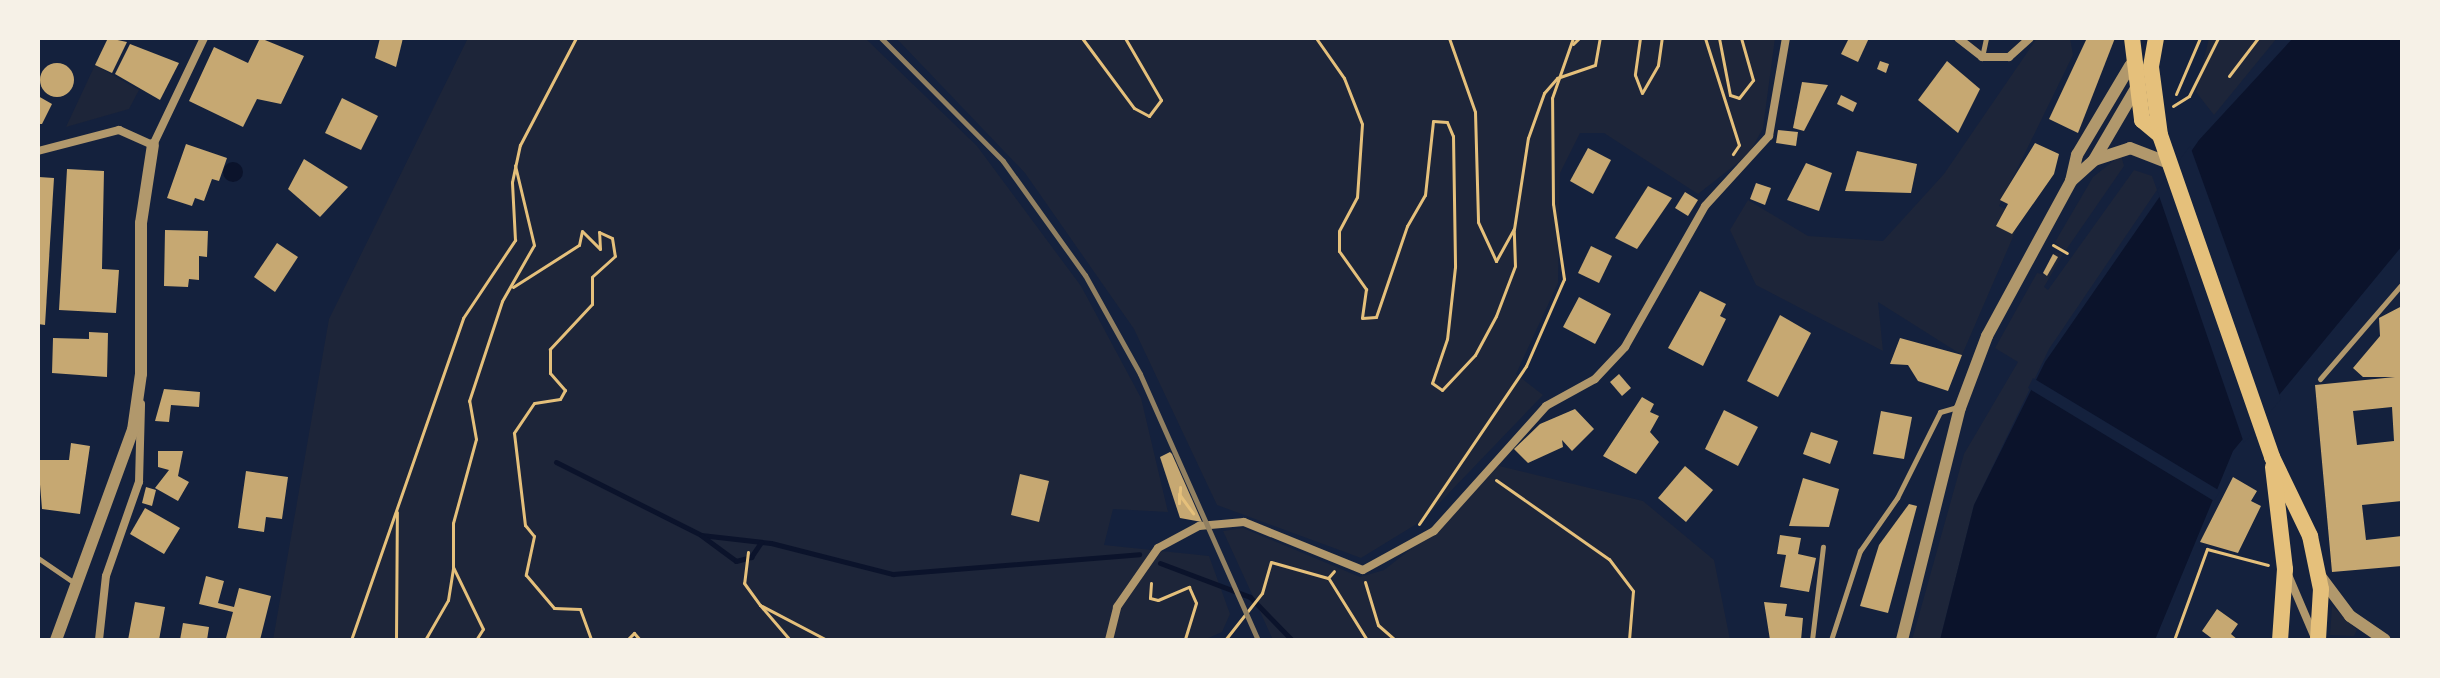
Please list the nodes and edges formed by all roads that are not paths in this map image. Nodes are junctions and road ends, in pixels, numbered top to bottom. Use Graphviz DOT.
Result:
graph roads {
  1 [pos="204,38"];
  2 [pos="1786,38"];
  3 [pos="1958,38"];
  4 [pos="1986,38"];
  5 [pos="2030,38"];
  6 [pos="2132,38"];
  7 [pos="2156,38"];
  8 [pos="1982,57"];
  9 [pos="2130,66"];
  10 [pos="2151,67"];
  11 [pos="2135,89"];
  12 [pos="2160,135"];
  13 [pos="153,145"];
  14 [pos="38,151"];
  15 [pos="2094,160"];
  16 [pos="2169,163"];
  17 [pos="2071,181"];
  18 [pos="2402,284"];
  19 [pos="2320,379"];
  20 [pos="139,396"];
  21 [pos="1960,408"];
  22 [pos="2272,457"];
  23 [pos="1823,547"];
  24 [pos="38,558"];
  25 [pos="2279,567"];
  26 [pos="2320,575"];
  27 [pos="77,584"];
  28 [pos="56,640"];
  29 [pos="99,640"];
  30 [pos="1109,640"];
  31 [pos="1812,640"];
  32 [pos="1831,640"];
  33 [pos="1902,640"];
  34 [pos="2280,640"];
  35 [pos="2317,640"];
  36 [pos="2385,640"];
  1 -- 13 [label="street"];
  2 -- 30 [label="street"];
  3 -- 8 [label="street"];
  4 -- 8 [label="lane"];
  5 -- 8 [label="street"];
  6 -- 9 [label="main road"];
  7 -- 10 [label="main road"];
  9 -- 10 [label="main road"];
  9 -- 11 [label="main road"];
  9 -- 17 [label="street"];
  10 -- 11 [label="street"];
  10 -- 12 [label="main road"];
  11 -- 12 [label="main road"];
  11 -- 15 [label="street"];
  12 -- 16 [label="main road"];
  13 -- 14 [label="street"];
  13 -- 20 [label="street"];
  15 -- 16 [label="street"];
  15 -- 17 [label="street"];
  16 -- 22 [label="main road"];
  17 -- 21 [label="street"];
  18 -- 19 [label="lane"];
  20 -- 27 [label="street"];
  20 -- 29 [label="street"];
  21 -- 32 [label="lane"];
  21 -- 33 [label="street"];
  22 -- 25 [label="main road"];
  22 -- 26 [label="main road"];
  23 -- 31 [label="lane"];
  24 -- 27 [label="lane"];
  25 -- 34 [label="main road"];
  25 -- 35 [label="street"];
  26 -- 35 [label="main road"];
  26 -- 36 [label="street"];
  27 -- 28 [label="street"];
}
